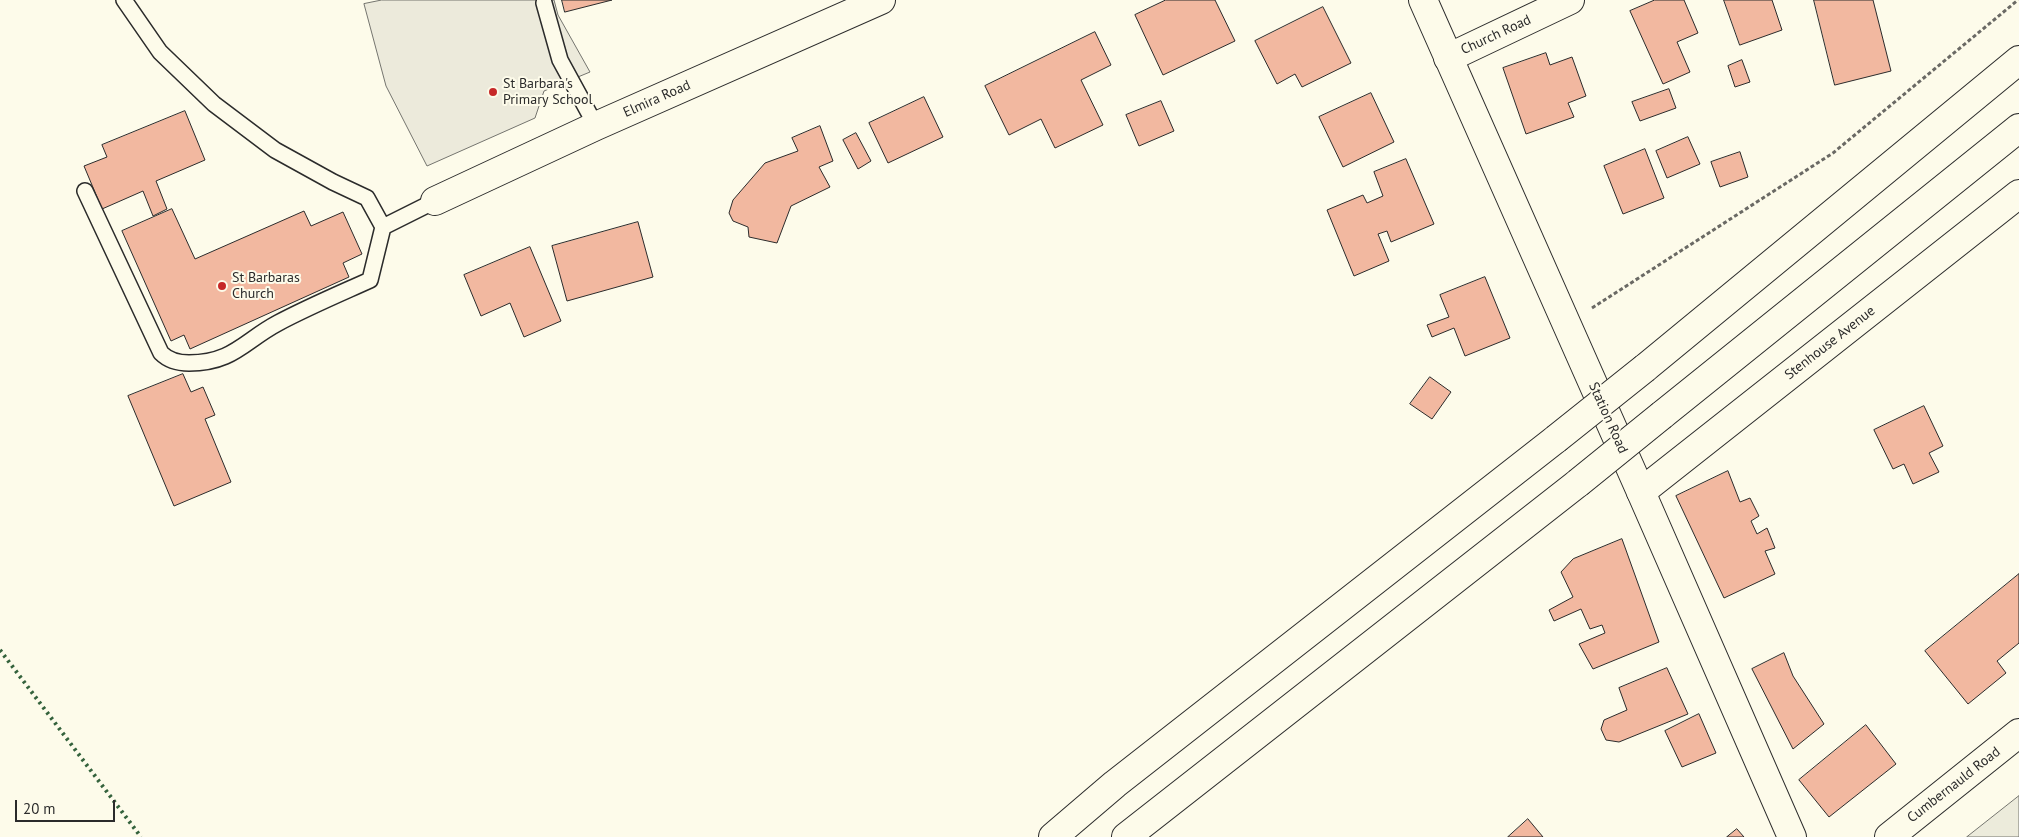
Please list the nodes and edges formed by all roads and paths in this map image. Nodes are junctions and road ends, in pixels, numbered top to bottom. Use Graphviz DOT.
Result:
graph roads {
  1 [pos="124,0"];
  2 [pos="881,0"];
  3 [pos="1423,0"];
  4 [pos="1570,0"];
  5 [pos="2018,0"];
  6 [pos="544,3"];
  7 [pos="1448,58"];
  8 [pos="2019,60"];
  9 [pos="596,126"];
  10 [pos="2019,128"];
  11 [pos="85,191"];
  12 [pos="2019,194"];
  13 [pos="435,202"];
  14 [pos="383,227"];
  15 [pos="1566,325"];
  16 [pos="1642,492"];
  17 [pos="2019,733"];
  18 [pos="1053,837"];
  19 [pos="1126,837"];
  20 [pos="1792,837"];
  21 [pos="1889,837"];
  1 -- 14 [label="lane"];
  2 -- 9 [label="main road, Elmira Road"];
  3 -- 7 [label="main road, Station Road"];
  4 -- 7 [label="main road, Church Road"];
  5 -- 15 [label="path"];
  6 -- 9 [label="lane"];
  7 -- 15 [label="main road, Station Road"];
  8 -- 18 [label="main road, bridge"];
  9 -- 13 [label="main road, Elmira Road"];
  10 -- 19 [label="main road, bridge"];
  11 -- 14 [label="lane"];
  12 -- 16 [label="main road, Stenhouse Avenue"];
  13 -- 14 [label="lane"];
  15 -- 16 [label="main road, Station Road"];
  16 -- 20 [label="main road, Station Road"];
  17 -- 21 [label="main road, Cumbernauld Road"];
}
